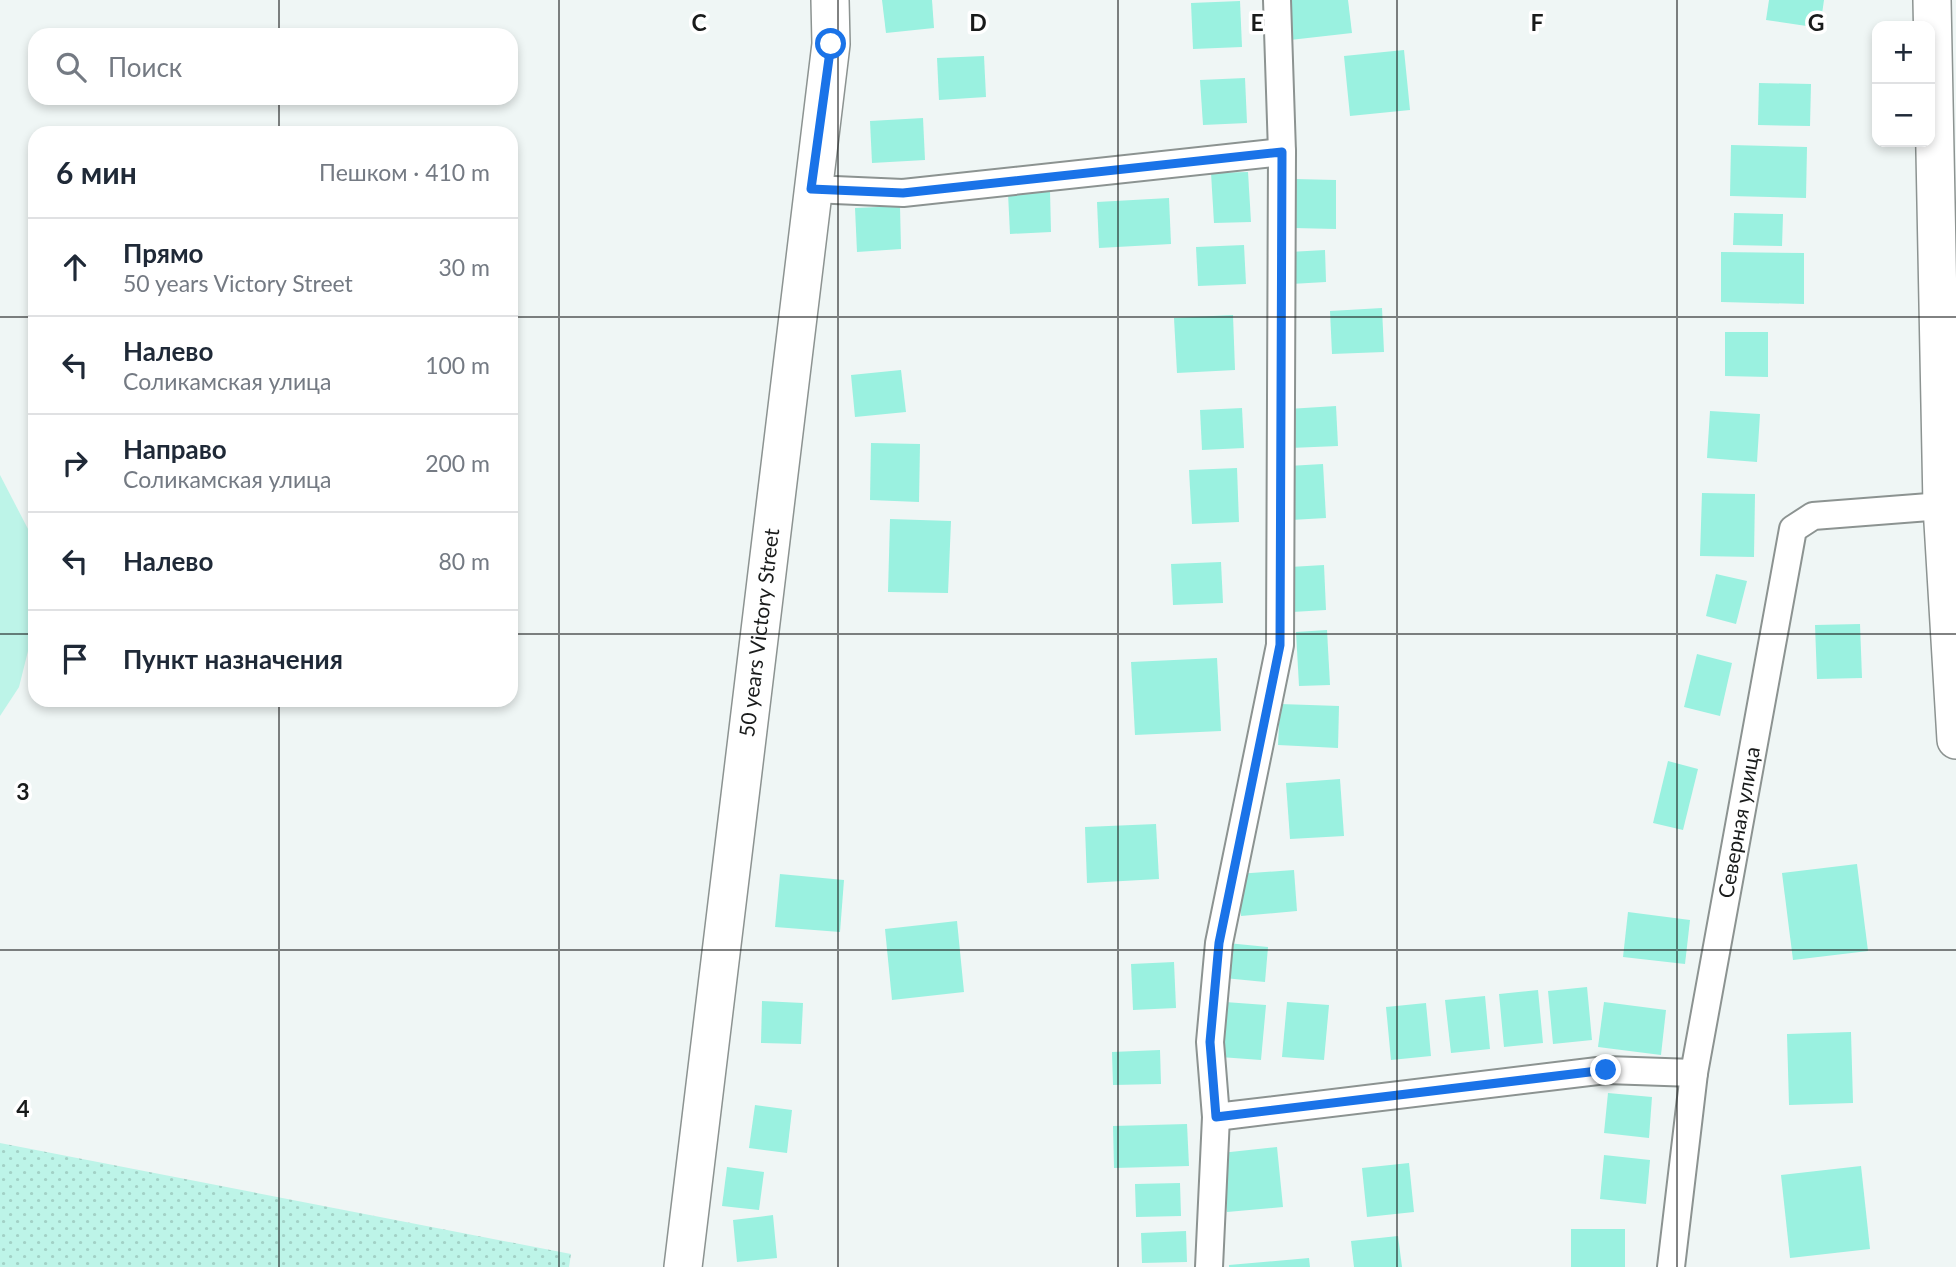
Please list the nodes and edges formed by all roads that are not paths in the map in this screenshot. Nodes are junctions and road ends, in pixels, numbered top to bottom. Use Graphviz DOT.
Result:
graph roads {
  1 [pos="830,0"];
  2 [pos="1276,0"];
  3 [pos="1932,0"];
  4 [pos="1282,152"];
  5 [pos="811,189"];
  6 [pos="1942,506"];
  7 [pos="1956,740"];
  8 [pos="1693,1073"];
  9 [pos="1216,1117"];
  10 [pos="683,1267"];
  11 [pos="1209,1267"];
  12 [pos="1671,1267"];
  1 -- 5 [label="main road, 50 years Victory Street"];
  2 -- 4 [label="street"];
  3 -- 6 [label="main road"];
  4 -- 5 [label="street"];
  4 -- 9 [label="street"];
  5 -- 10 [label="main road, 50 years Victory Street"];
  6 -- 7 [label="main road"];
  6 -- 8 [label="street, Северная улица"];
  8 -- 9 [label="street"];
  8 -- 12 [label="street, Северная улица"];
  9 -- 11 [label="street"];
}
